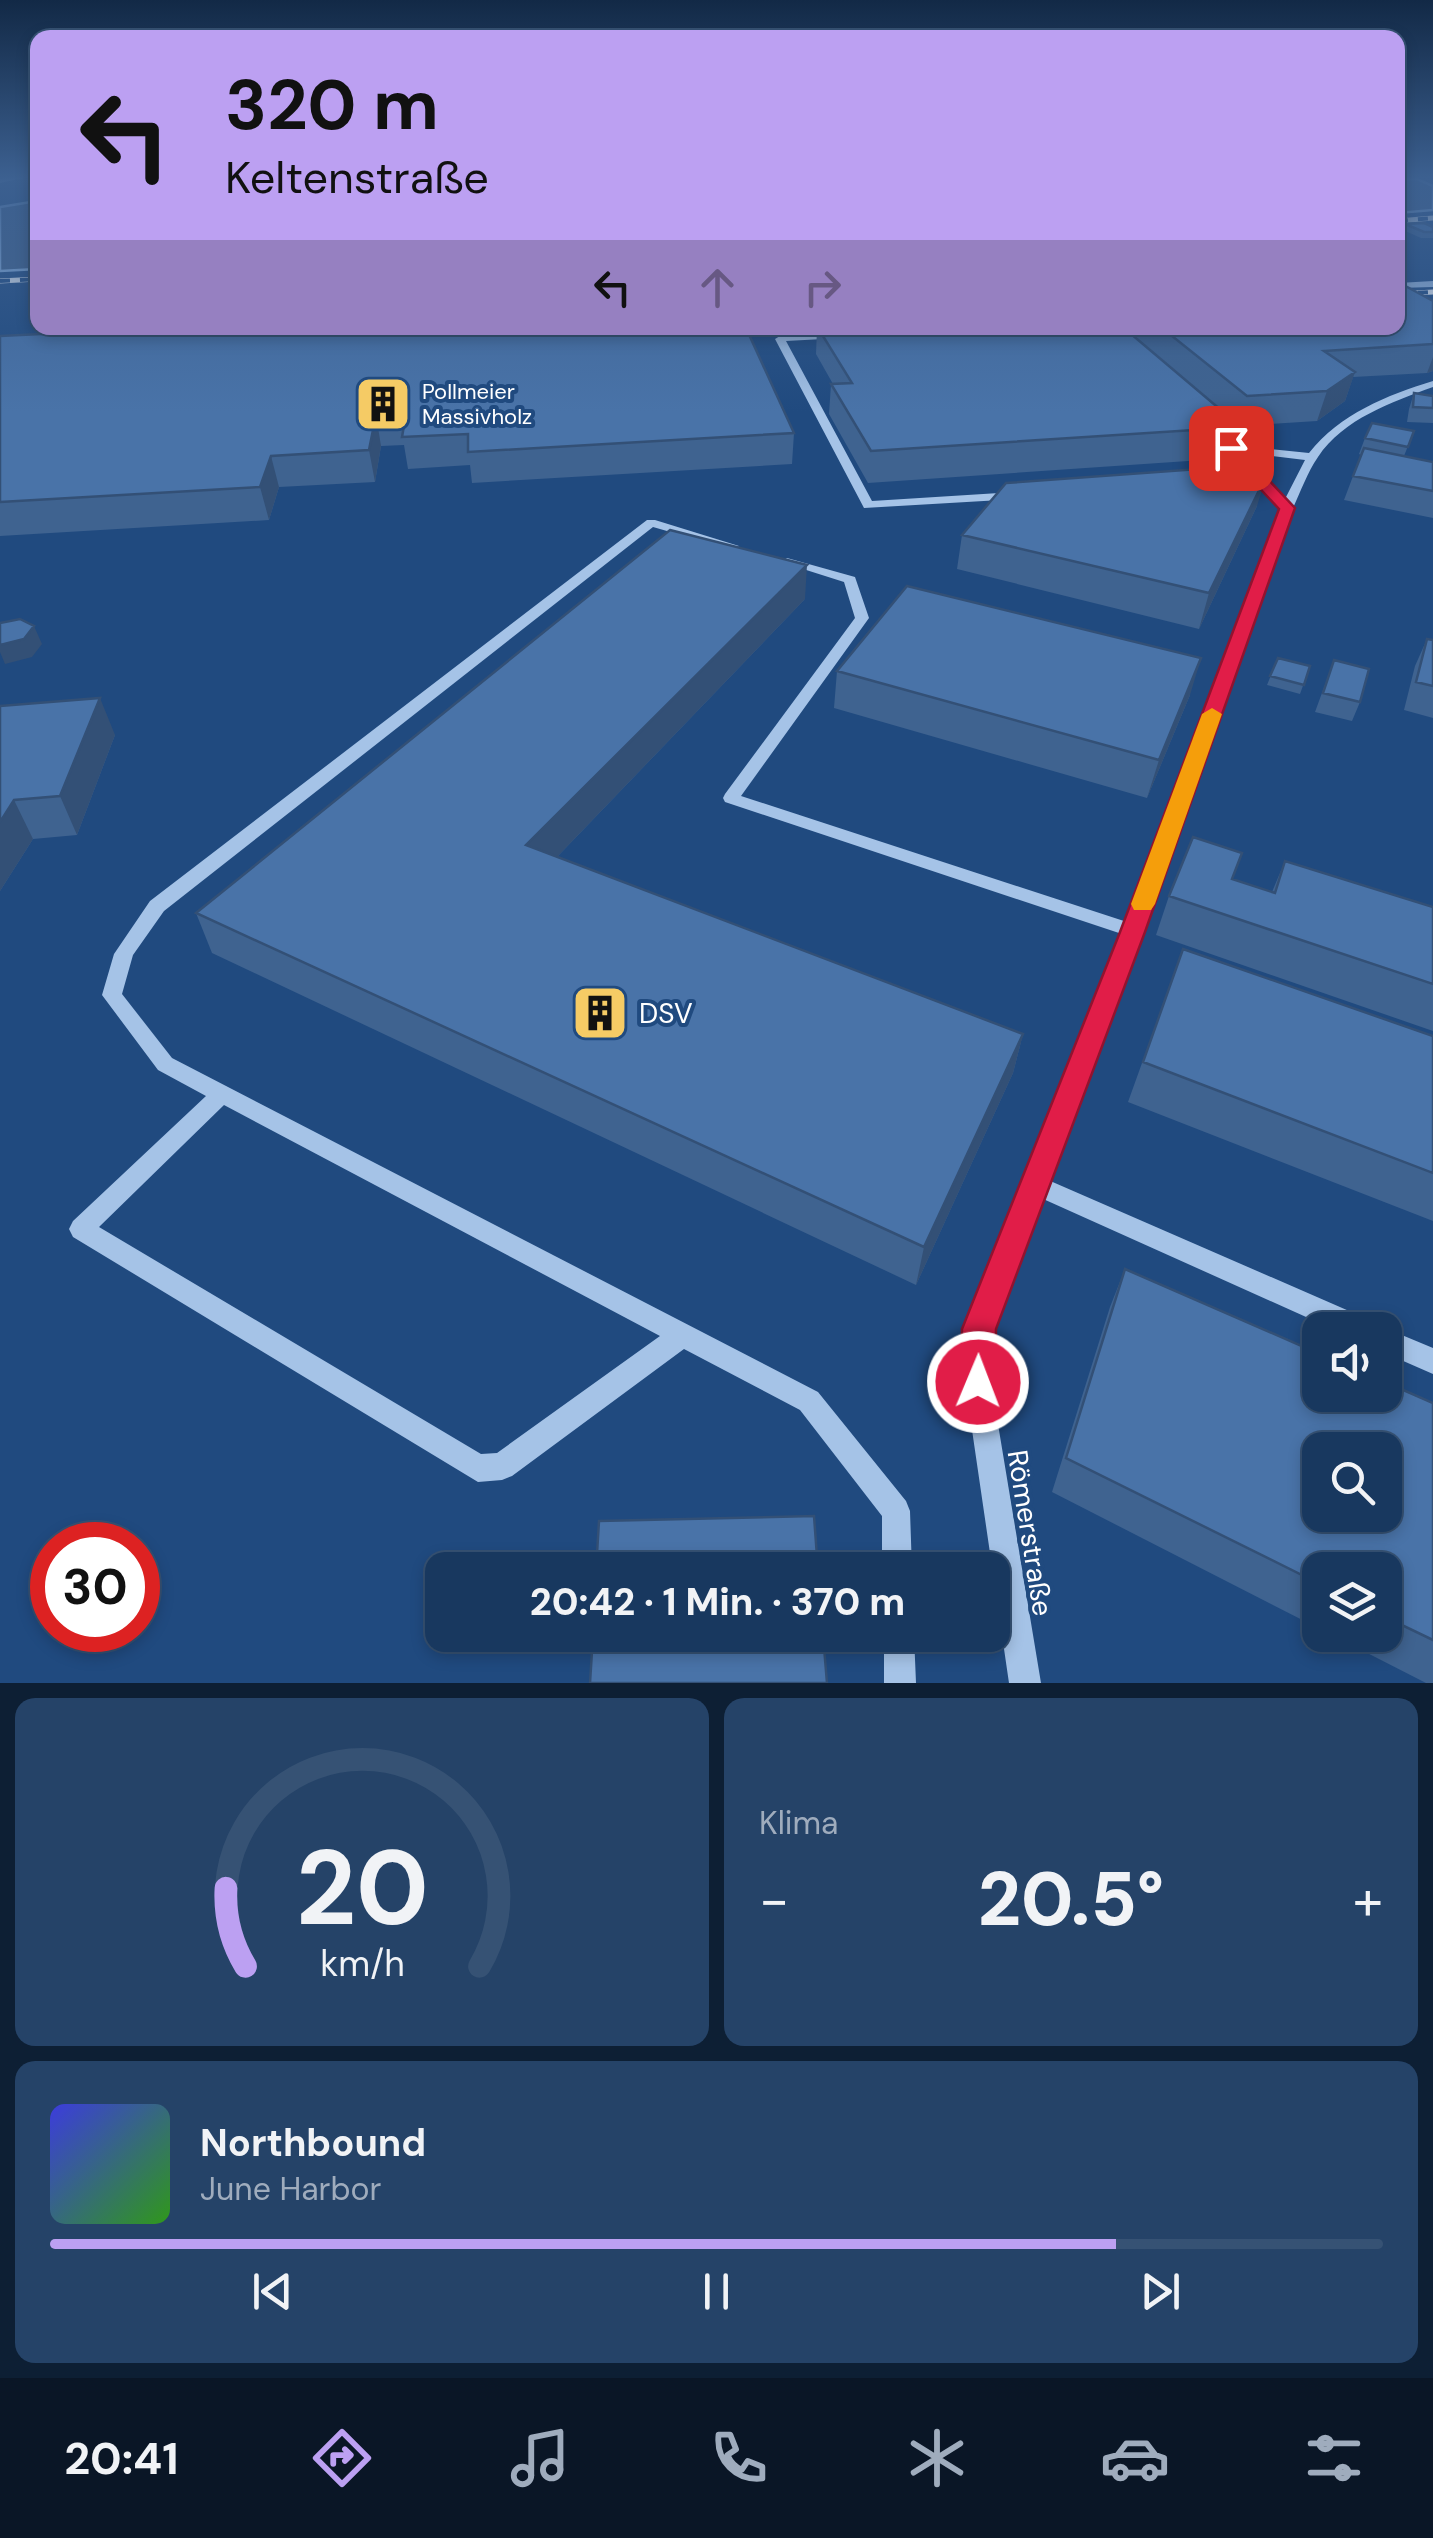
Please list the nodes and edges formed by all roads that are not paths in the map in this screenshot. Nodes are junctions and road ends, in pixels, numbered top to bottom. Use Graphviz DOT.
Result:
graph roads {
  1 [pos="1433,284"];
  2 [pos="1405,286"];
  3 [pos="854,335"];
  4 [pos="1433,384"];
  5 [pos="1202,422"];
  6 [pos="1231,448"];
  7 [pos="1312,456"];
  8 [pos="1260,479"];
  9 [pos="1236,482"];
  10 [pos="1023,495"];
  11 [pos="1288,508"];
  12 [pos="1132,932"];
  13 [pos="222,1094"];
  14 [pos="1032,1182"];
  15 [pos="1323,1312"];
  16 [pos="683,1335"];
  17 [pos="1402,1347"];
  18 [pos="1433,1361"];
  19 [pos="897,1552"];
  20 [pos="899,1652"];
  21 [pos="900,1683"];
  22 [pos="1025,1683"];
  1 -- 2 [label="street"];
  3 -- 10 [label="street"];
  4 -- 7 [label="street, Römerstraße"];
  5 -- 6 [label="street"];
  6 -- 7 [label="street"];
  6 -- 8 [label="street"];
  7 -- 11 [label="street, Römerstraße"];
  8 -- 9 [label="street"];
  8 -- 11 [label="street"];
  11 -- 12 [label="street, Römerstraße"];
  12 -- 13 [label="street"];
  12 -- 14 [label="street, Römerstraße"];
  13 -- 16 [label="street"];
  13 -- 16 [label="street"];
  14 -- 15 [label="street"];
  14 -- 22 [label="street, Römerstraße"];
  16 -- 19 [label="street"];
  17 -- 18 [label="street"];
  20 -- 21 [label="street"];
}
